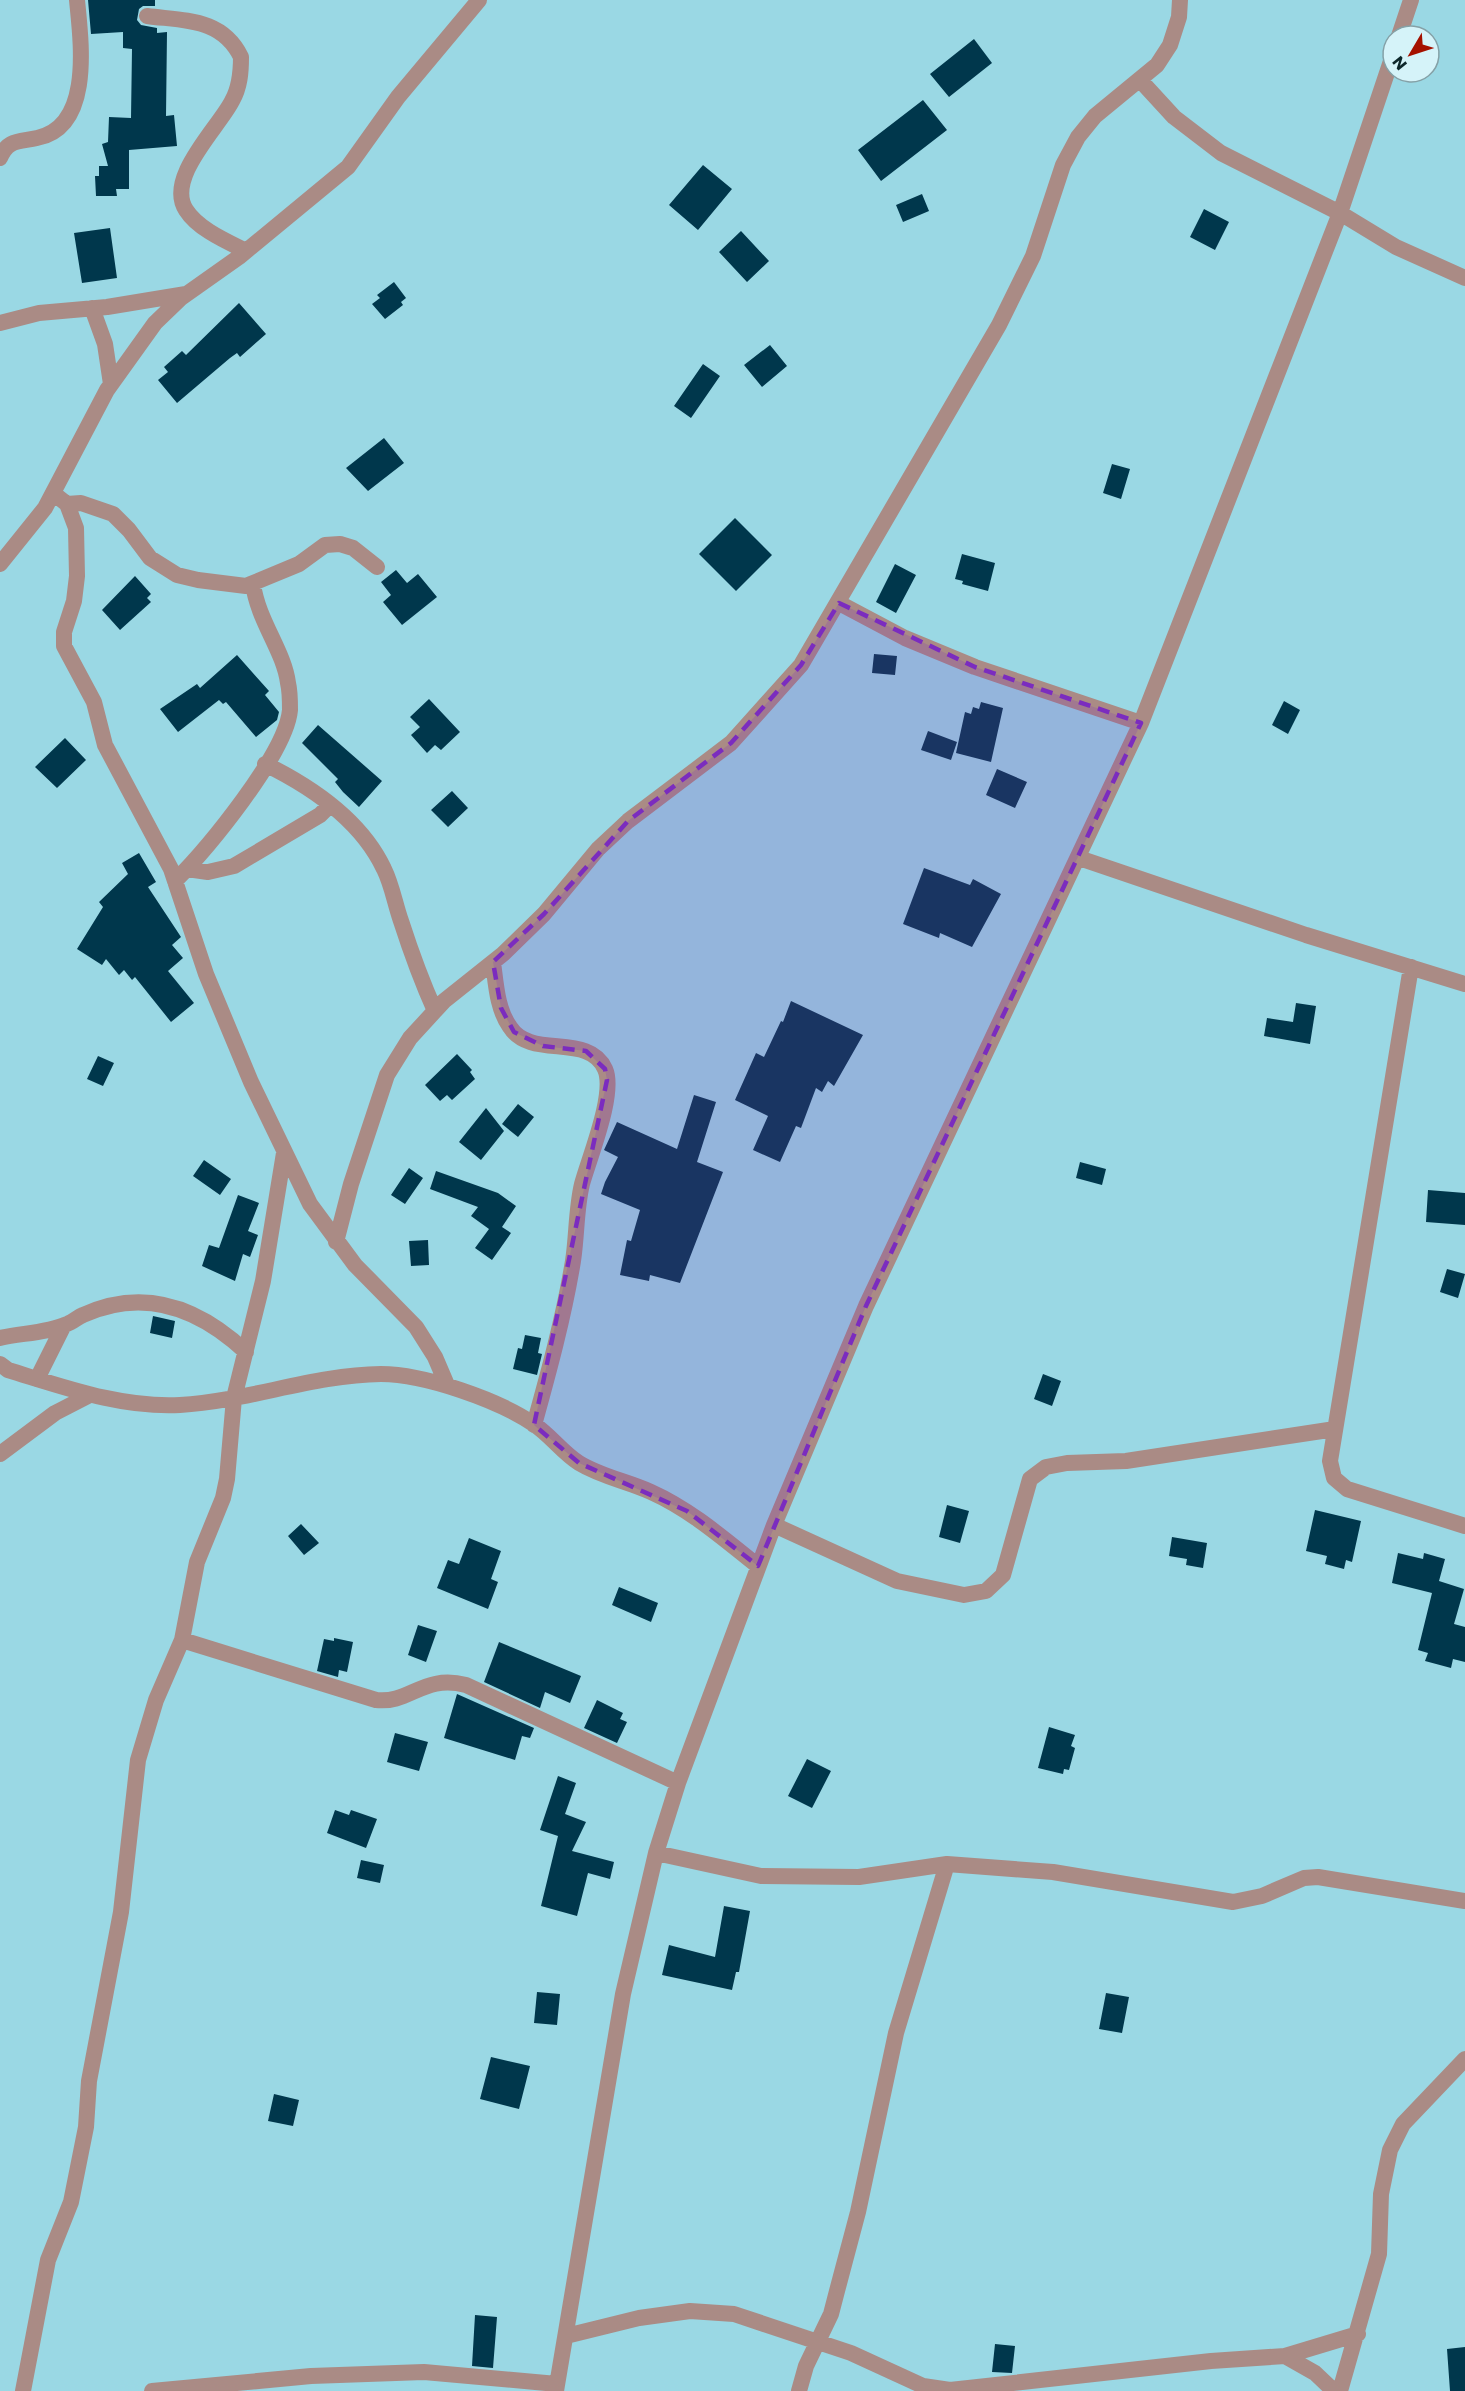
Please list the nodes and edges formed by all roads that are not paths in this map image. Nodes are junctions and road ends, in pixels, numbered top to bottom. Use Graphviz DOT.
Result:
graph roads {
  1 [pos="77,0"];
  2 [pos="479,0"];
  3 [pos="1180,0"];
  4 [pos="1411,0"];
  5 [pos="147,16"];
  6 [pos="1403,24"];
  7 [pos="1140,80"];
  8 [pos="1383,84"];
  9 [pos="0,158"];
  10 [pos="1340,213"];
  11 [pos="246,251"];
  12 [pos="1465,278"];
  13 [pos="187,294"];
  14 [pos="92,308"];
  15 [pos="0,323"];
  16 [pos="111,384"];
  17 [pos="53,494"];
  18 [pos="67,504"];
  19 [pos="0,564"];
  20 [pos="377,567"];
  21 [pos="253,584"];
  22 [pos="839,603"];
  23 [pos="1141,723"];
  24 [pos="265,764"];
  25 [pos="330,805"];
  26 [pos="1079,858"];
  27 [pos="181,875"];
  28 [pos="493,962"];
  29 [pos="1411,967"];
  30 [pos="1465,984"];
  31 [pos="435,1011"];
  32 [pos="284,1153"];
  33 [pos="336,1242"];
  34 [pos="64,1325"];
  35 [pos="0,1338"];
  36 [pos="246,1352"];
  37 [pos="0,1364"];
  38 [pos="37,1379"];
  39 [pos="447,1385"];
  40 [pos="90,1395"];
  41 [pos="234,1398"];
  42 [pos="534,1425"];
  43 [pos="1335,1429"];
  44 [pos="0,1454"];
  45 [pos="774,1525"];
  46 [pos="1465,1526"];
  47 [pos="758,1566"];
  48 [pos="182,1640"];
  49 [pos="678,1783"];
  50 [pos="656,1853"];
  51 [pos="947,1864"];
  52 [pos="1465,1901"];
  53 [pos="1465,2060"];
  54 [pos="1358,2334"];
  55 [pos="566,2336"];
  56 [pos="817,2340"];
  57 [pos="1285,2356"];
  58 [pos="556,2388"];
  59 [pos="23,2391"];
  60 [pos="152,2391"];
  61 [pos="800,2391"];
  62 [pos="1334,2391"];
  63 [pos="1340,2391"];
  1 -- 9 [label="street"];
  2 -- 11 [label="street"];
  3 -- 7 [label="street"];
  4 -- 6 [label="street"];
  5 -- 11 [label="street"];
  7 -- 10 [label="street"];
  7 -- 22 [label="street"];
  8 -- 10 [label="street"];
  10 -- 12 [label="street"];
  10 -- 23 [label="street"];
  11 -- 13 [label="street"];
  13 -- 14 [label="street"];
  13 -- 16 [label="street"];
  14 -- 15 [label="street"];
  14 -- 16 [label="street"];
  16 -- 17 [label="street"];
  17 -- 18 [label="street"];
  17 -- 19 [label="street"];
  18 -- 21 [label="street"];
  18 -- 27 [label="street"];
  20 -- 21 [label="street"];
  21 -- 24 [label="street"];
  22 -- 23 [label="street"];
  22 -- 28 [label="street"];
  23 -- 26 [label="street"];
  24 -- 25 [label="street"];
  24 -- 27 [label="street"];
  25 -- 27 [label="street"];
  25 -- 31 [label="street"];
  26 -- 29 [label="street"];
  26 -- 45 [label="street"];
  27 -- 32 [label="street"];
  28 -- 31 [label="street"];
  28 -- 42 [label="street"];
  29 -- 30 [label="street"];
  29 -- 43 [label="street"];
  31 -- 33 [label="street"];
  32 -- 33 [label="street"];
  32 -- 36 [label="street"];
  33 -- 39 [label="street"];
  34 -- 35 [label="street"];
  34 -- 36 [label="street"];
  34 -- 38 [label="street"];
  36 -- 41 [label="street"];
  37 -- 38 [label="street"];
  38 -- 40 [label="street"];
  39 -- 41 [label="street"];
  39 -- 42 [label="street"];
  40 -- 41 [label="street"];
  40 -- 44 [label="street"];
  41 -- 48 [label="street"];
  42 -- 47 [label="street"];
  43 -- 45 [label="street"];
  43 -- 46 [label="street"];
  45 -- 47 [label="street"];
  47 -- 49 [label="street"];
  48 -- 49 [label="street"];
  48 -- 59 [label="street"];
  49 -- 50 [label="street"];
  50 -- 51 [label="street"];
  50 -- 55 [label="street"];
  51 -- 52 [label="street"];
  51 -- 56 [label="street"];
  53 -- 54 [label="street"];
  54 -- 57 [label="street"];
  54 -- 63 [label="street"];
  55 -- 56 [label="street"];
  55 -- 58 [label="street"];
  56 -- 57 [label="street"];
  56 -- 61 [label="street"];
  57 -- 62 [label="street"];
  58 -- 60 [label="street"];
}
